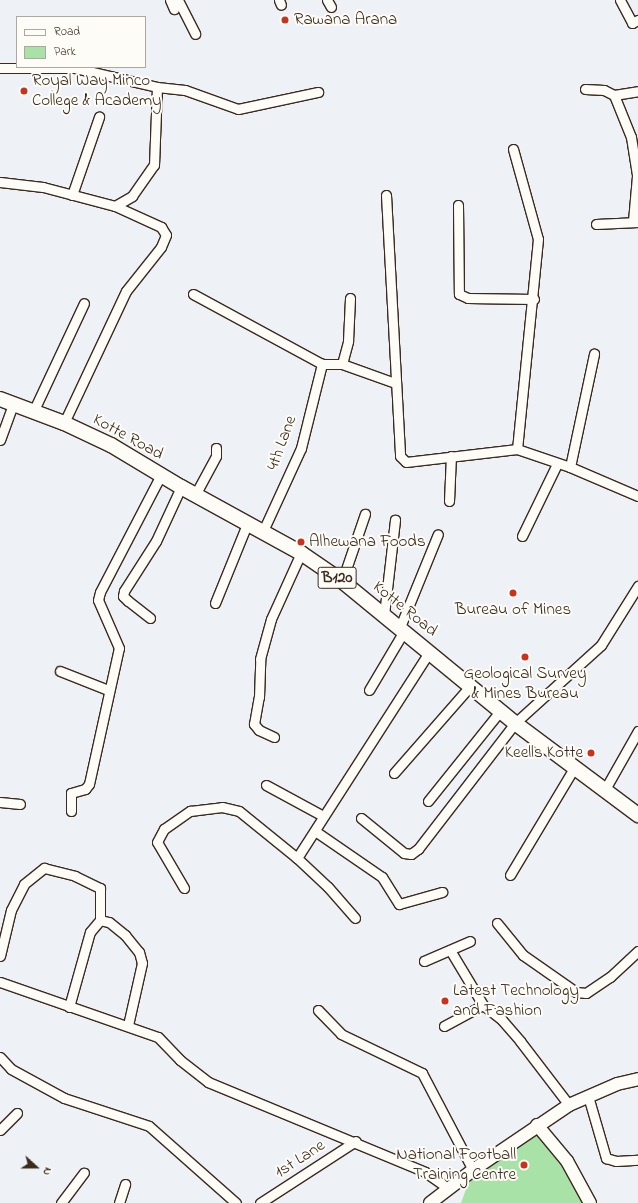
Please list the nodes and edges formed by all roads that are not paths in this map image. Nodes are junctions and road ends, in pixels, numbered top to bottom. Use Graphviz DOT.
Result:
graph roads {
  1 [pos="170,0"];
  2 [pos="178,0"];
  3 [pos="620,0"];
  4 [pos="174,10"];
  5 [pos="638,20"];
  6 [pos="195,34"];
  7 [pos="0,68"];
  8 [pos="157,87"];
  9 [pos="585,89"];
  10 [pos="638,91"];
  11 [pos="318,92"];
  12 [pos="614,95"];
  13 [pos="99,117"];
  14 [pos="513,149"];
  15 [pos="0,182"];
  16 [pos="72,195"];
  17 [pos="386,195"];
  18 [pos="458,205"];
  19 [pos="115,206"];
  20 [pos="636,222"];
  21 [pos="596,224"];
  22 [pos="193,294"];
  23 [pos="350,298"];
  24 [pos="534,299"];
  25 [pos="84,303"];
  26 [pos="594,354"];
  27 [pos="322,364"];
  28 [pos="342,364"];
  29 [pos="395,383"];
  30 [pos="6,402"];
  31 [pos="33,412"];
  32 [pos="64,423"];
  33 [pos="0,440"];
  34 [pos="216,448"];
  35 [pos="517,449"];
  36 [pos="451,456"];
  37 [pos="557,464"];
  38 [pos="570,467"];
  39 [pos="161,475"];
  40 [pos="181,487"];
  41 [pos="195,495"];
  42 [pos="638,496"];
  43 [pos="449,501"];
  44 [pos="365,514"];
  45 [pos="395,520"];
  46 [pos="248,524"];
  47 [pos="263,531"];
  48 [pos="438,534"];
  49 [pos="522,536"];
  50 [pos="300,552"];
  51 [pos="342,581"];
  52 [pos="638,586"];
  53 [pos="636,598"];
  54 [pos="215,603"];
  55 [pos="384,615"];
  56 [pos="150,618"];
  57 [pos="402,629"];
  58 [pos="429,652"];
  59 [pos="60,671"];
  60 [pos="471,685"];
  61 [pos="108,690"];
  62 [pos="369,690"];
  63 [pos="501,710"];
  64 [pos="515,722"];
  65 [pos="638,731"];
  66 [pos="274,737"];
  67 [pos="574,768"];
  68 [pos="394,773"];
  69 [pos="266,785"];
  70 [pos="604,791"];
  71 [pos="428,801"];
  72 [pos="0,802"];
  73 [pos="20,804"];
  74 [pos="71,811"];
  75 [pos="638,815"];
  76 [pos="323,816"];
  77 [pos="361,818"];
  78 [pos="314,831"];
  79 [pos="297,858"];
  80 [pos="510,875"];
  81 [pos="184,888"];
  82 [pos="442,892"];
  83 [pos="355,918"];
  84 [pos="100,920"];
  85 [pos="497,923"];
  86 [pos="470,941"];
  87 [pos="450,950"];
  88 [pos="638,951"];
  89 [pos="0,956"];
  90 [pos="424,961"];
  91 [pos="0,982"];
  92 [pos="483,1005"];
  93 [pos="69,1007"];
  94 [pos="318,1010"];
  95 [pos="128,1025"];
  96 [pos="444,1026"];
  97 [pos="0,1057"];
  98 [pos="638,1079"];
  99 [pos="588,1096"];
  100 [pos="569,1105"];
  101 [pos="17,1113"];
  102 [pos="537,1125"];
  103 [pos="0,1130"];
  104 [pos="356,1141"];
  105 [pos="638,1160"];
  106 [pos="472,1170"];
  107 [pos="84,1173"];
  108 [pos="125,1184"];
  109 [pos="449,1189"];
  110 [pos="61,1203"];
  111 [pos="119,1203"];
  112 [pos="236,1203"];
  113 [pos="260,1203"];
  114 [pos="430,1203"];
  115 [pos="590,1203"];
  1 -- 4 [label="street"];
  2 -- 6 [label="street"];
  3 -- 5 [label="street"];
  7 -- 8 [label="street"];
  8 -- 11 [label="street"];
  8 -- 19 [label="street"];
  9 -- 12 [label="street"];
  10 -- 12 [label="street"];
  12 -- 20 [label="street"];
  13 -- 16 [label="street"];
  14 -- 24 [label="street"];
  15 -- 16 [label="street"];
  16 -- 19 [label="street"];
  17 -- 29 [label="street"];
  18 -- 24 [label="street"];
  19 -- 32 [label="street"];
  20 -- 21 [label="street"];
  22 -- 27 [label="street"];
  23 -- 28 [label="street"];
  24 -- 35 [label="street"];
  25 -- 31 [label="street"];
  26 -- 38 [label="street"];
  27 -- 28 [label="street"];
  27 -- 47 [label="street, 4th Lane"];
  28 -- 29 [label="street"];
  29 -- 36 [label="street"];
  30 -- 31 [label="main road, Kotte Road / B120"];
  30 -- 33 [label="street"];
  31 -- 32 [label="main road, Kotte Road / B120"];
  32 -- 39 [label="main road, Kotte Road / B120"];
  34 -- 41 [label="street"];
  35 -- 36 [label="street"];
  35 -- 37 [label="street"];
  36 -- 43 [label="street"];
  37 -- 38 [label="street"];
  37 -- 49 [label="street"];
  38 -- 42 [label="street"];
  39 -- 40 [label="main road, Kotte Road / B120"];
  39 -- 61 [label="street"];
  40 -- 41 [label="main road, Kotte Road / B120"];
  40 -- 56 [label="street"];
  41 -- 46 [label="main road, Kotte Road / B120"];
  44 -- 51 [label="street"];
  45 -- 55 [label="street"];
  46 -- 47 [label="main road, Kotte Road / B120"];
  46 -- 54 [label="street"];
  47 -- 50 [label="main road, Kotte Road / B120"];
  48 -- 57 [label="street"];
  50 -- 51 [label="main road, Kotte Road / B120"];
  50 -- 66 [label="street"];
  51 -- 55 [label="main road, Kotte Road / B120"];
  52 -- 53 [label="street"];
  53 -- 64 [label="street"];
  55 -- 57 [label="main road, Kotte Road / B120"];
  57 -- 58 [label="main road, Kotte Road / B120"];
  57 -- 62 [label="street"];
  58 -- 60 [label="main road, Kotte Road / B120"];
  58 -- 76 [label="street"];
  59 -- 61 [label="street"];
  60 -- 63 [label="main road, Kotte Road / B120"];
  60 -- 68 [label="street"];
  61 -- 74 [label="street"];
  63 -- 64 [label="main road, Kotte Road / B120"];
  63 -- 71 [label="street"];
  64 -- 67 [label="main road, Kotte Road / B120"];
  64 -- 77 [label="street"];
  65 -- 70 [label="street"];
  67 -- 70 [label="main road, Kotte Road / B120"];
  67 -- 80 [label="street"];
  69 -- 76 [label="street"];
  70 -- 75 [label="main road, Kotte Road / B120"];
  72 -- 73 [label="street"];
  76 -- 78 [label="street"];
  78 -- 79 [label="street"];
  78 -- 82 [label="street"];
  79 -- 81 [label="street"];
  79 -- 83 [label="street"];
  84 -- 89 [label="street"];
  84 -- 93 [label="street"];
  84 -- 95 [label="street"];
  85 -- 88 [label="street"];
  86 -- 87 [label="street"];
  87 -- 90 [label="street"];
  87 -- 92 [label="street"];
  91 -- 93 [label="street"];
  92 -- 96 [label="street"];
  92 -- 100 [label="street"];
  93 -- 95 [label="street"];
  94 -- 106 [label="street"];
  95 -- 104 [label="street"];
  97 -- 112 [label="street"];
  98 -- 99 [label="street"];
  99 -- 100 [label="street"];
  99 -- 105 [label="street"];
  100 -- 102 [label="street"];
  101 -- 103 [label="street"];
  102 -- 106 [label="street"];
  102 -- 115 [label="street"];
  104 -- 109 [label="street"];
  104 -- 113 [label="street, 1st Lane"];
  106 -- 109 [label="street"];
  107 -- 110 [label="street"];
  108 -- 111 [label="street"];
  109 -- 114 [label="street"];
}
